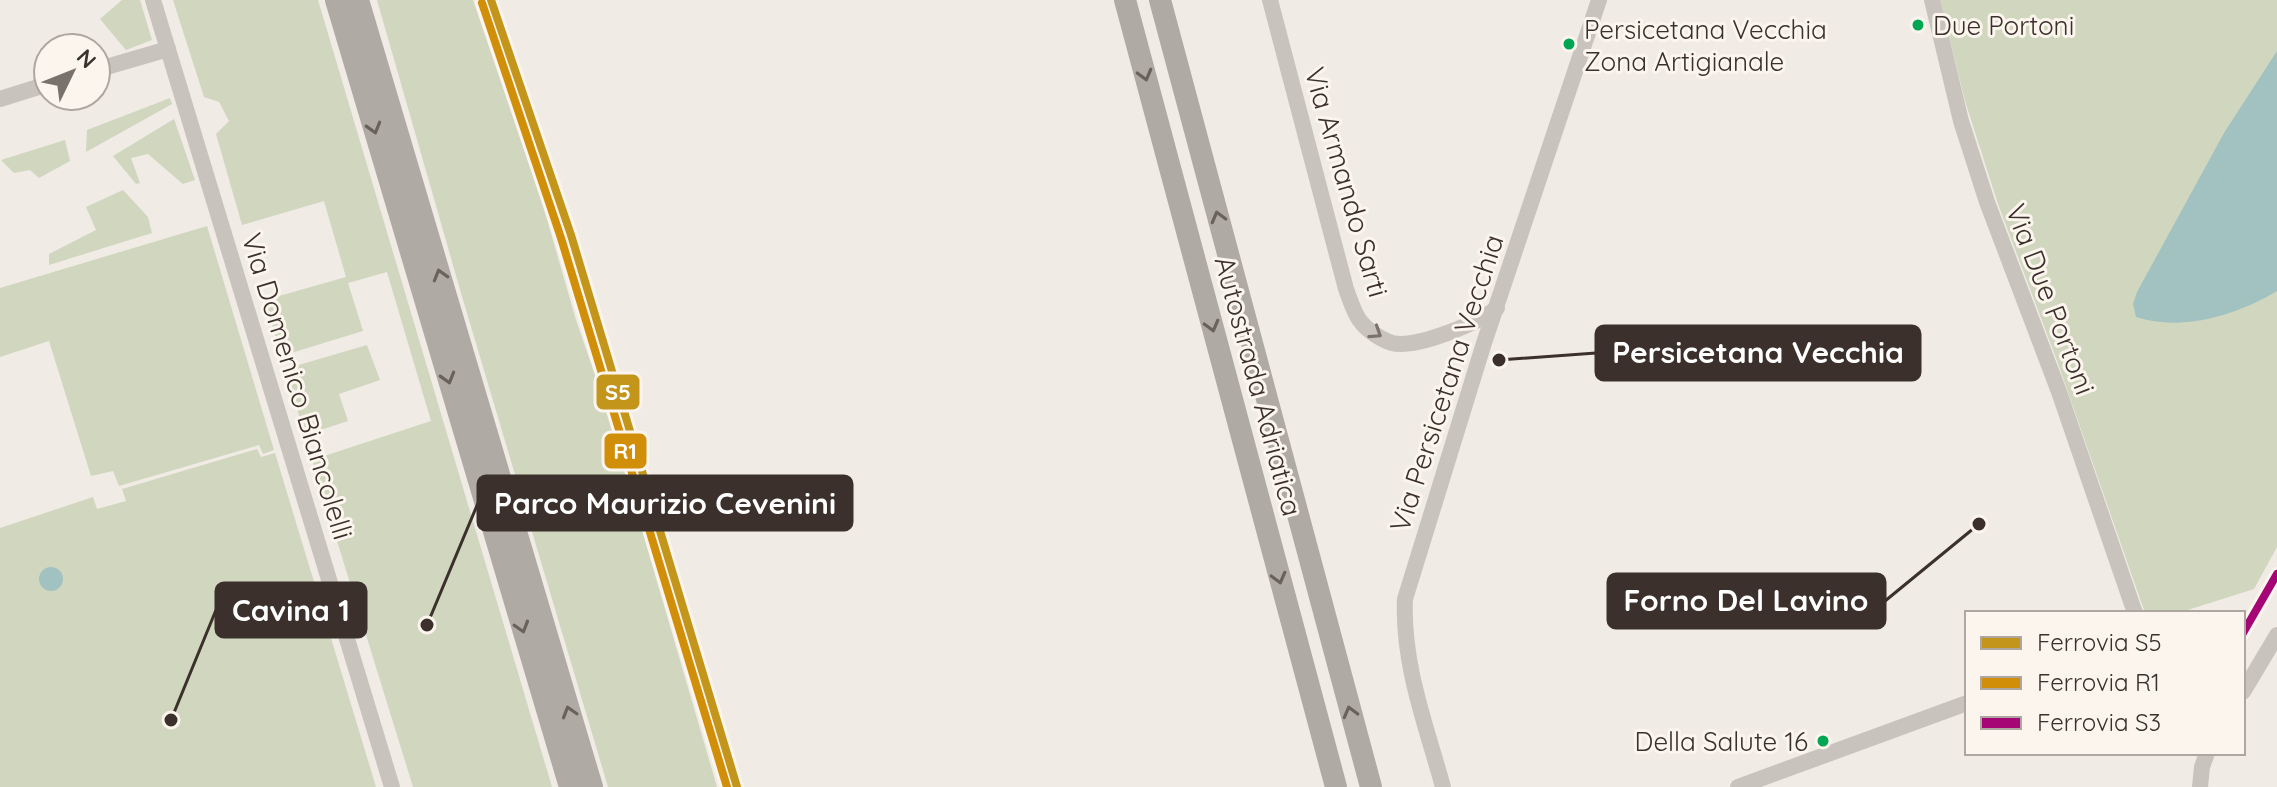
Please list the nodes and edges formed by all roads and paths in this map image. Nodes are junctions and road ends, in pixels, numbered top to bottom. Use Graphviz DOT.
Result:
graph roads {
  1 [pos="153,0"];
  2 [pos="334,0"];
  3 [pos="358,0"];
  4 [pos="365,0"];
  5 [pos="1125,0"];
  6 [pos="1160,0"];
  7 [pos="1270,0"];
  8 [pos="1599,0"];
  9 [pos="1932,0"];
  10 [pos="168,49"];
  11 [pos="112,65"];
  12 [pos="32,89"];
  13 [pos="387,95"];
  14 [pos="0,99"];
  15 [pos="1497,308"];
  16 [pos="1458,329"];
  17 [pos="1484,343"];
  18 [pos="2134,611"];
  19 [pos="2277,635"];
  20 [pos="2245,689"];
  21 [pos="1965,704"];
  22 [pos="2207,755"];
  23 [pos="392,787"];
  24 [pos="570,787"];
  25 [pos="592,787"];
  26 [pos="1336,787"];
  27 [pos="1371,787"];
  28 [pos="1443,787"];
  29 [pos="1738,787"];
  30 [pos="2200,787"];
  1 -- 10 [label="street, Via Domenico Biancolelli"];
  2 -- 24 [label="highway, one-way"];
  3 -- 13 [label="highway"];
  4 -- 13 [label="highway"];
  5 -- 26 [label="highway, Autostrada Adriatica, one-way"];
  27 -- 6 [label="highway, Autostrada Adriatica, one-way"];
  7 -- 16 [label="street, Via Armando Sarti, one-way"];
  8 -- 15 [label="street, Via Persicetana Vecchia"];
  9 -- 18 [label="street, Via Due Portoni"];
  10 -- 11 [label="street"];
  10 -- 23 [label="street, Via Domenico Biancolelli"];
  12 -- 14 [label="street"];
  25 -- 13 [label="highway, one-way"];
  15 -- 16 [label="street, Via Armando Sarti"];
  15 -- 17 [label="street, Via Persicetana Vecchia"];
  16 -- 17 [label="street"];
  17 -- 28 [label="street, Via Persicetana Vecchia"];
  19 -- 20 [label="street"];
  21 -- 29 [label="street"];
  22 -- 30 [label="street"];
}
